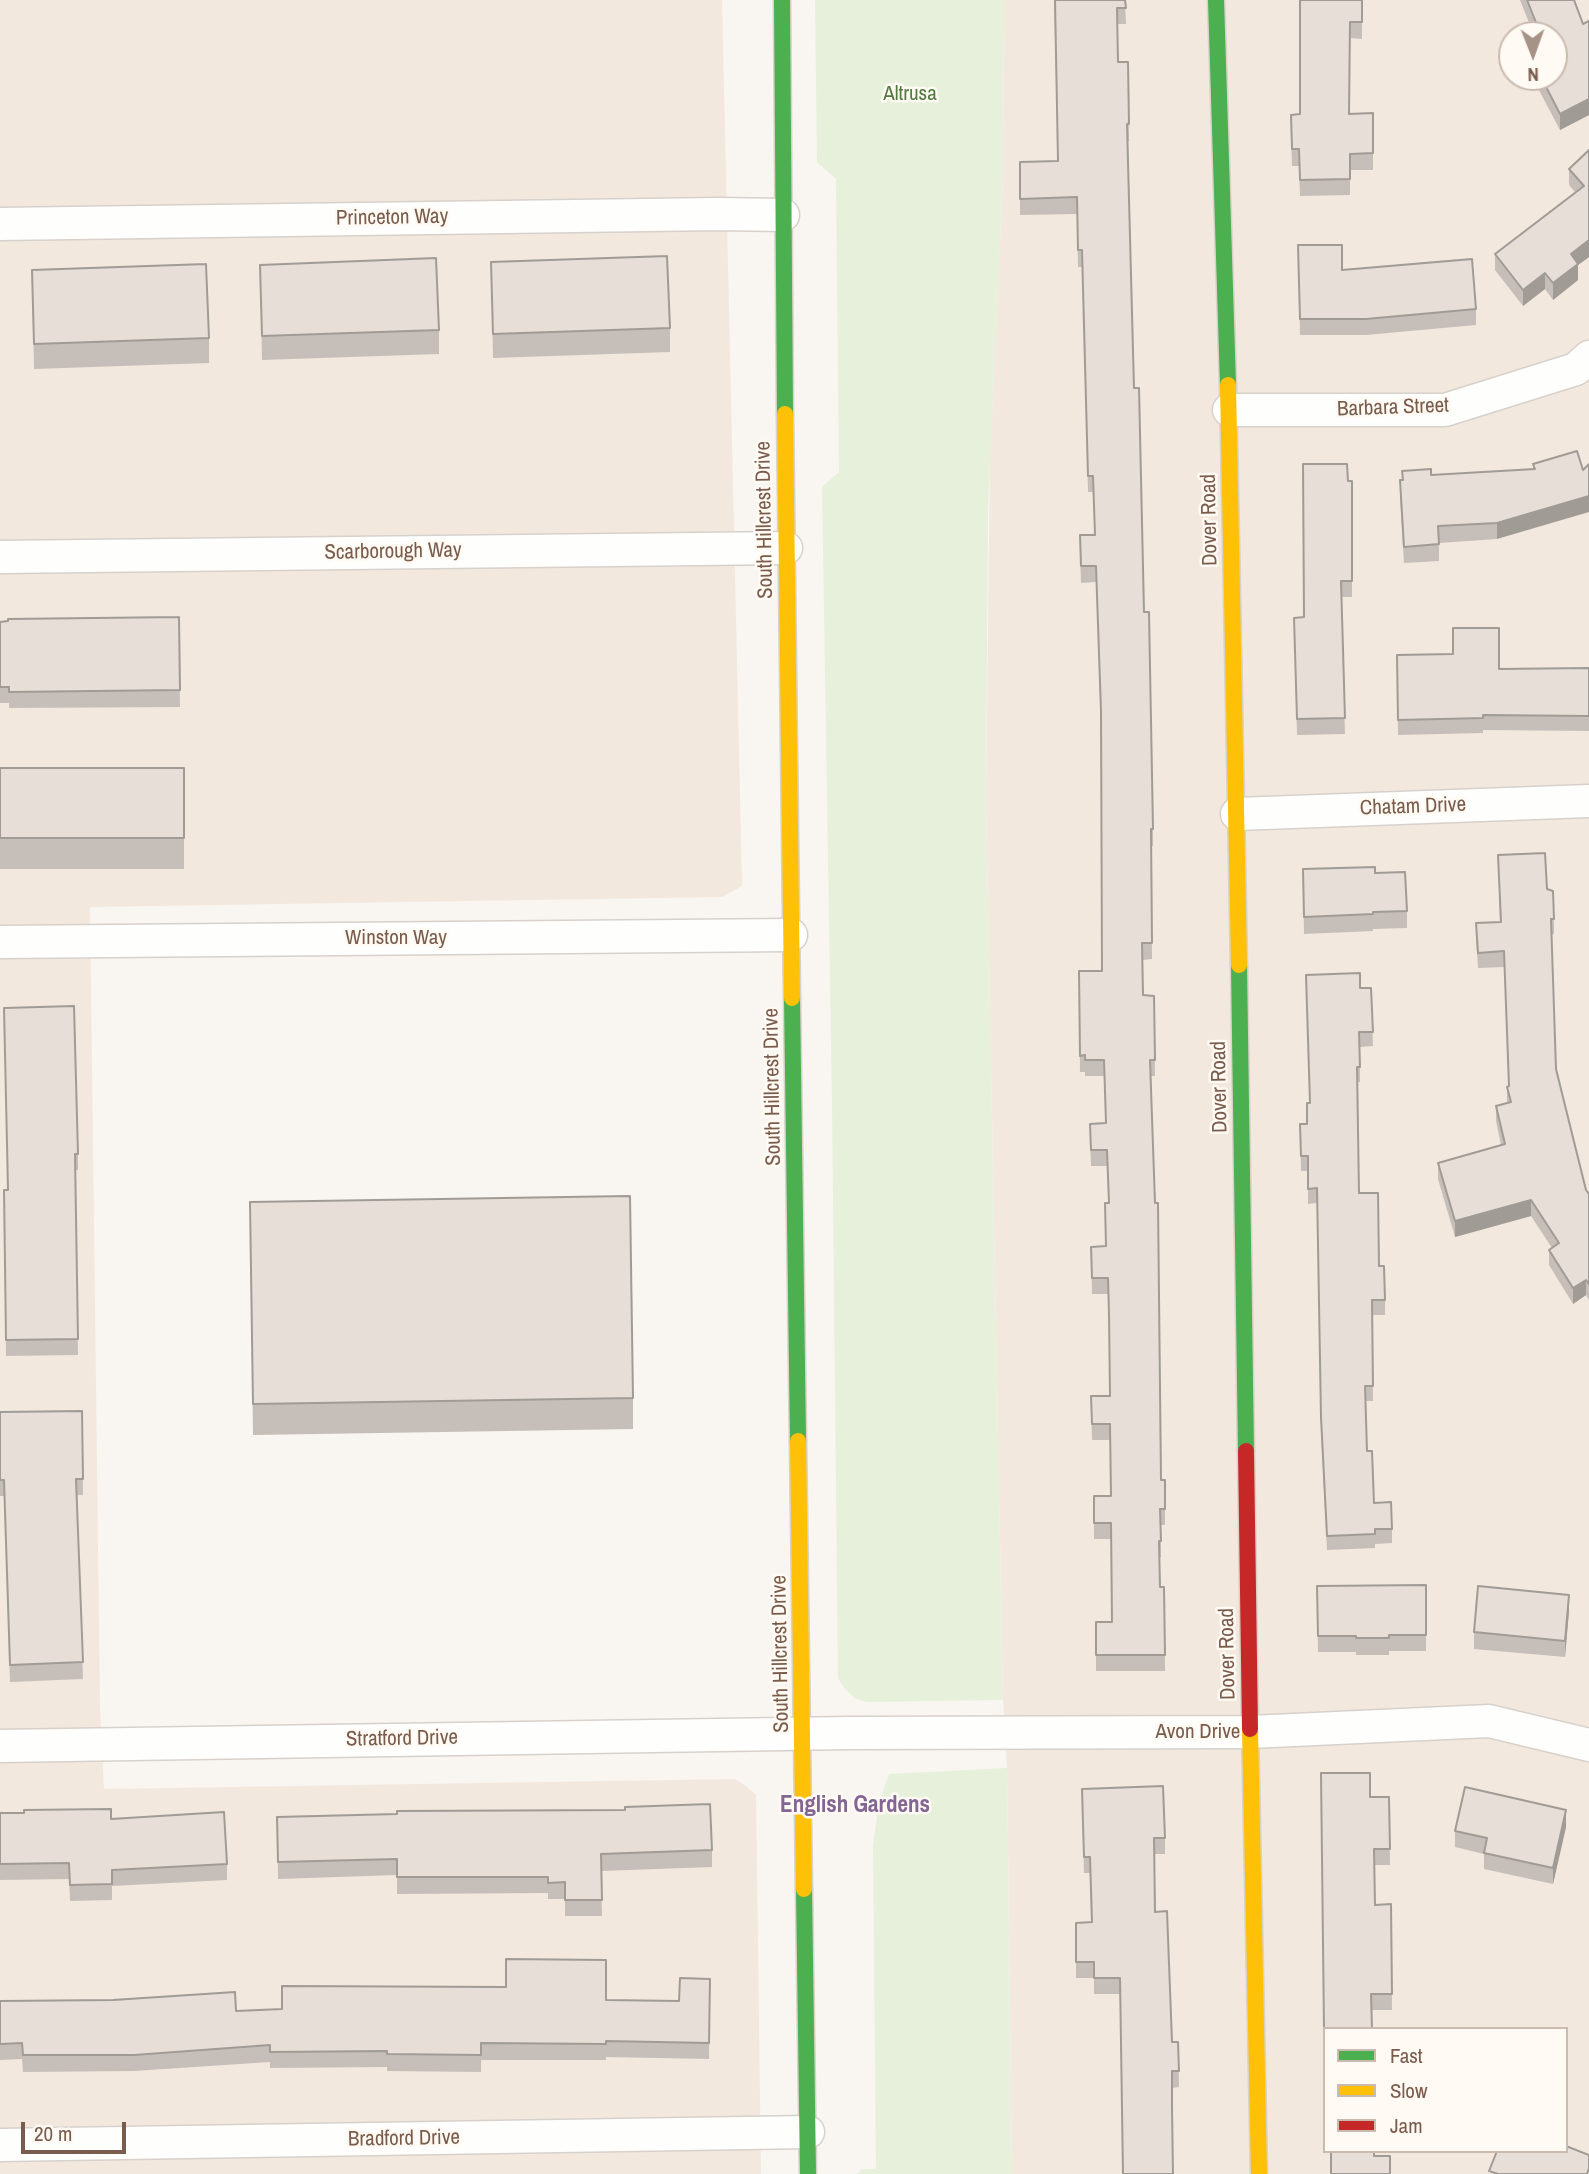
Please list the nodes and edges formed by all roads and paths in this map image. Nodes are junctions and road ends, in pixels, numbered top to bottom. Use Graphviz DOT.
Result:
graph roads {
  1 [pos="782,0"];
  2 [pos="1216,0"];
  3 [pos="783,215"];
  4 [pos="0,223"];
  5 [pos="1589,358"];
  6 [pos="1229,410"];
  7 [pos="786,548"];
  8 [pos="0,557"];
  9 [pos="1589,801"];
  10 [pos="1237,814"];
  11 [pos="792,935"];
  12 [pos="0,942"];
  13 [pos="1250,1732"];
  14 [pos="804,1733"];
  15 [pos="1589,1745"];
  16 [pos="0,1746"];
  17 [pos="808,2132"];
  18 [pos="0,2146"];
  19 [pos="808,2174"];
  20 [pos="1259,2174"];
  1 -- 3 [label="street, South Hillcrest Drive"];
  2 -- 6 [label="street, Dover Road"];
  3 -- 4 [label="street, Princeton Way"];
  3 -- 7 [label="street, South Hillcrest Drive"];
  5 -- 6 [label="street, Barbara Street"];
  6 -- 10 [label="street, Dover Road"];
  7 -- 8 [label="street, Scarborough Way"];
  7 -- 11 [label="street, South Hillcrest Drive"];
  9 -- 10 [label="street, Chatam Drive"];
  10 -- 13 [label="street, Dover Road"];
  11 -- 12 [label="street, Winston Way"];
  11 -- 14 [label="street, South Hillcrest Drive"];
  13 -- 14 [label="street, Avon Drive"];
  13 -- 15 [label="street, Avon Drive"];
  13 -- 20 [label="street, Dover Road"];
  14 -- 16 [label="street, Stratford Drive"];
  14 -- 17 [label="street, South Hillcrest Drive"];
  17 -- 18 [label="street, Bradford Drive"];
  17 -- 19 [label="street, South Hillcrest Drive"];
}
